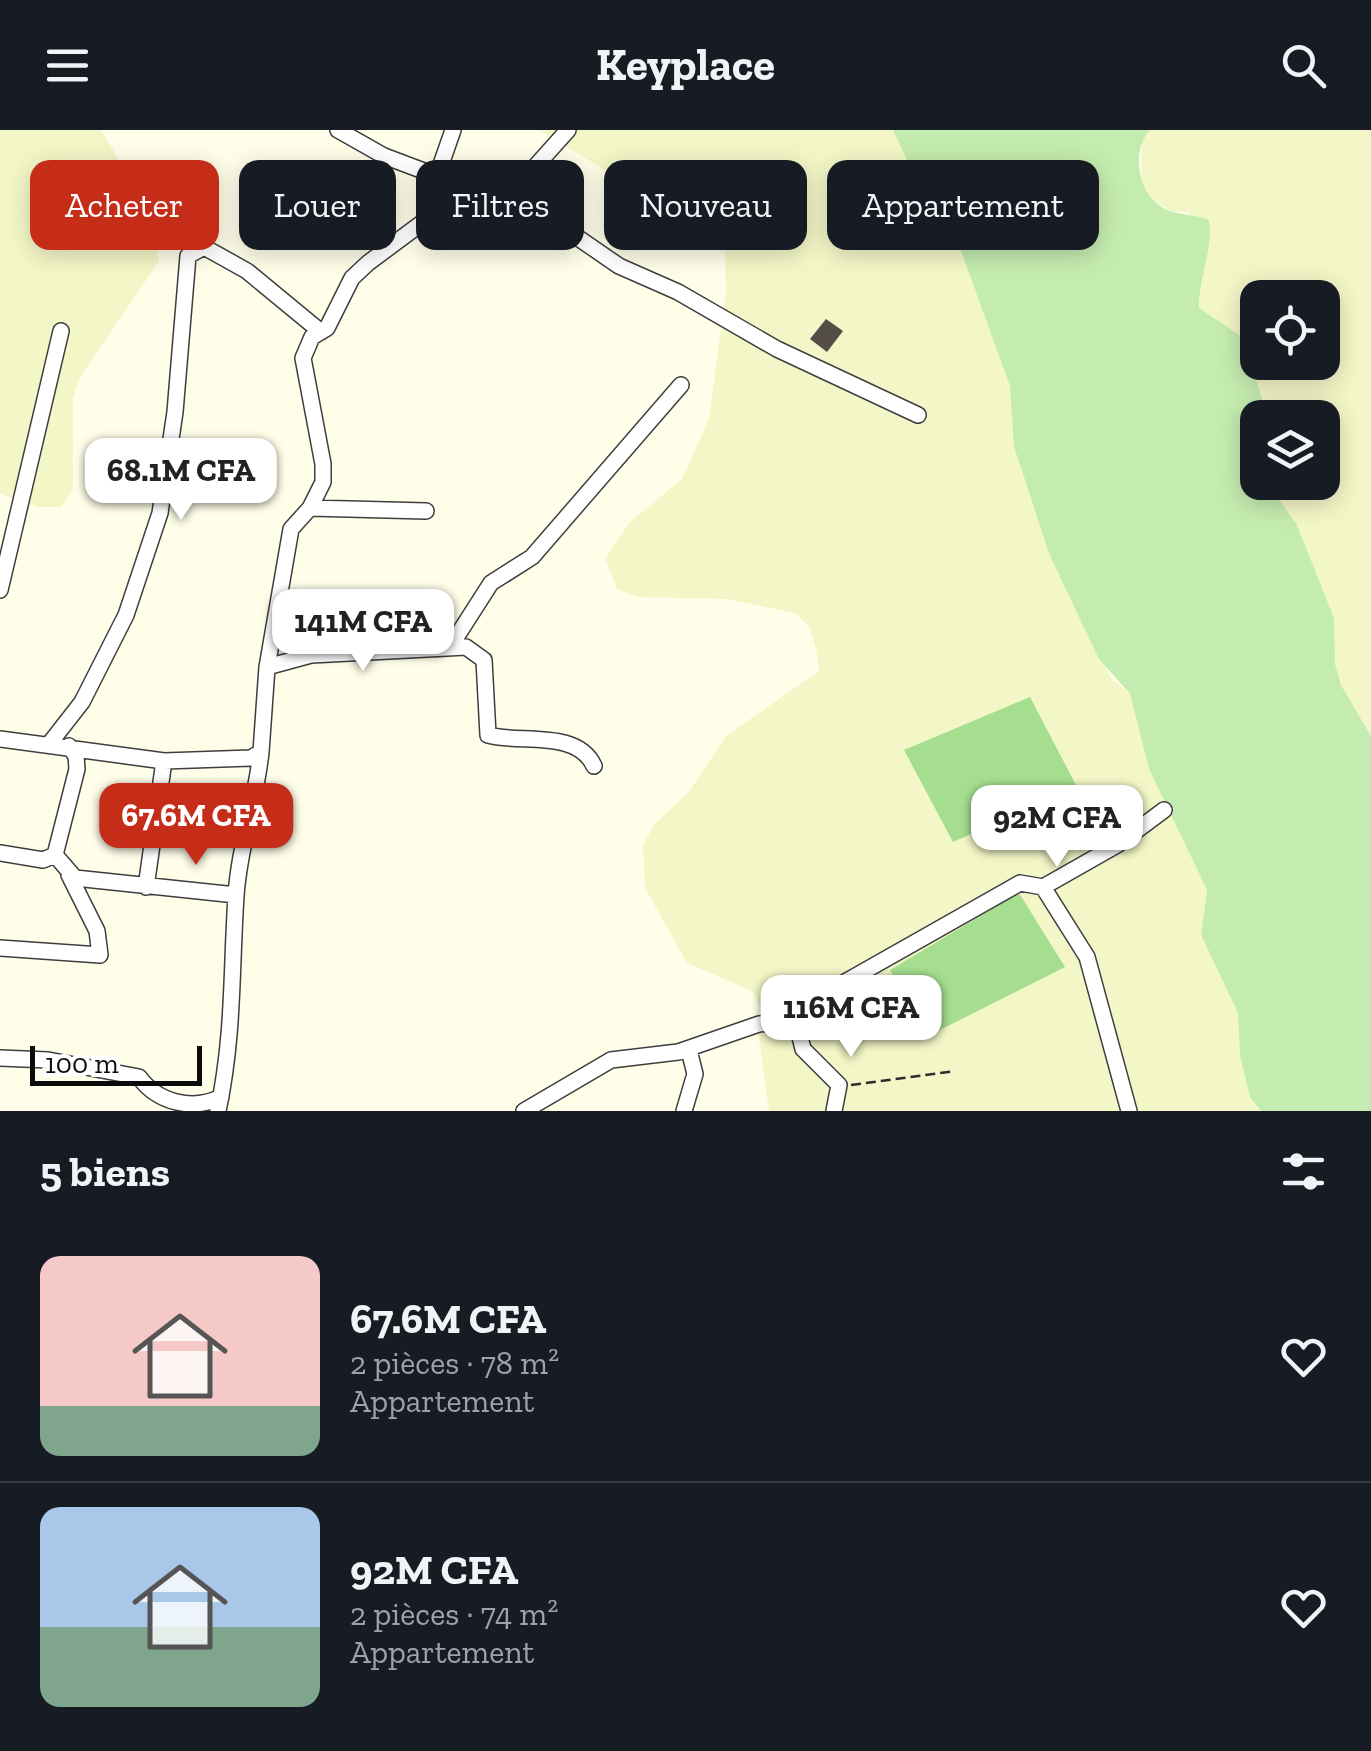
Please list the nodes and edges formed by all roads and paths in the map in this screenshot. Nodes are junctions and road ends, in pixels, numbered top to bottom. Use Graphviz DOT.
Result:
graph roads {
  1 [pos="338,130"];
  2 [pos="453,130"];
  3 [pos="568,130"];
  4 [pos="443,160"];
  5 [pos="541,160"];
  6 [pos="416,168"];
  7 [pos="416,228"];
  8 [pos="584,242"];
  9 [pos="61,331"];
  10 [pos="321,332"];
  11 [pos="682,386"];
  12 [pos="918,416"];
  13 [pos="310,508"];
  14 [pos="426,511"];
  15 [pos="0,590"];
  16 [pos="450,647"];
  17 [pos="267,667"];
  18 [pos="0,739"];
  19 [pos="50,742"];
  20 [pos="69,746"];
  21 [pos="261,752"];
  22 [pos="164,761"];
  23 [pos="594,766"];
  24 [pos="1164,810"];
  25 [pos="157,823"];
  26 [pos="248,827"];
  27 [pos="0,853"];
  28 [pos="55,855"];
  29 [pos="69,876"];
  30 [pos="146,887"];
  31 [pos="1043,887"];
  32 [pos="236,895"];
  33 [pos="0,948"];
  34 [pos="796,1021"];
  35 [pos="678,1052"];
  36 [pos="0,1058"];
  37 [pos="955,1071"];
  38 [pos="840,1085"];
  39 [pos="219,1104"];
  40 [pos="524,1111"];
  41 [pos="684,1111"];
  42 [pos="834,1111"];
  43 [pos="1129,1111"];
  1 -- 6 [label="street"];
  2 -- 4 [label="street"];
  3 -- 5 [label="street"];
  7 -- 10 [label="street"];
  8 -- 12 [label="street"];
  9 -- 15 [label="street"];
  10 -- 13 [label="street"];
  10 -- 19 [label="street"];
  11 -- 16 [label="street"];
  13 -- 14 [label="street"];
  13 -- 17 [label="street"];
  16 -- 17 [label="street"];
  16 -- 23 [label="street"];
  17 -- 21 [label="street"];
  18 -- 19 [label="street"];
  19 -- 20 [label="street"];
  20 -- 22 [label="street"];
  20 -- 28 [label="street"];
  21 -- 22 [label="street"];
  21 -- 26 [label="street"];
  22 -- 25 [label="street"];
  24 -- 31 [label="street"];
  25 -- 26 [label="street"];
  25 -- 30 [label="street"];
  26 -- 32 [label="street"];
  27 -- 28 [label="street"];
  28 -- 29 [label="street"];
  29 -- 30 [label="street"];
  29 -- 33 [label="street"];
  30 -- 32 [label="street"];
  31 -- 34 [label="street"];
  31 -- 43 [label="street"];
  32 -- 39 [label="street"];
  34 -- 35 [label="street"];
  34 -- 38 [label="street"];
  35 -- 40 [label="street"];
  35 -- 41 [label="street"];
  36 -- 39 [label="street"];
  37 -- 38 [label="path"];
  38 -- 42 [label="street"];
}
